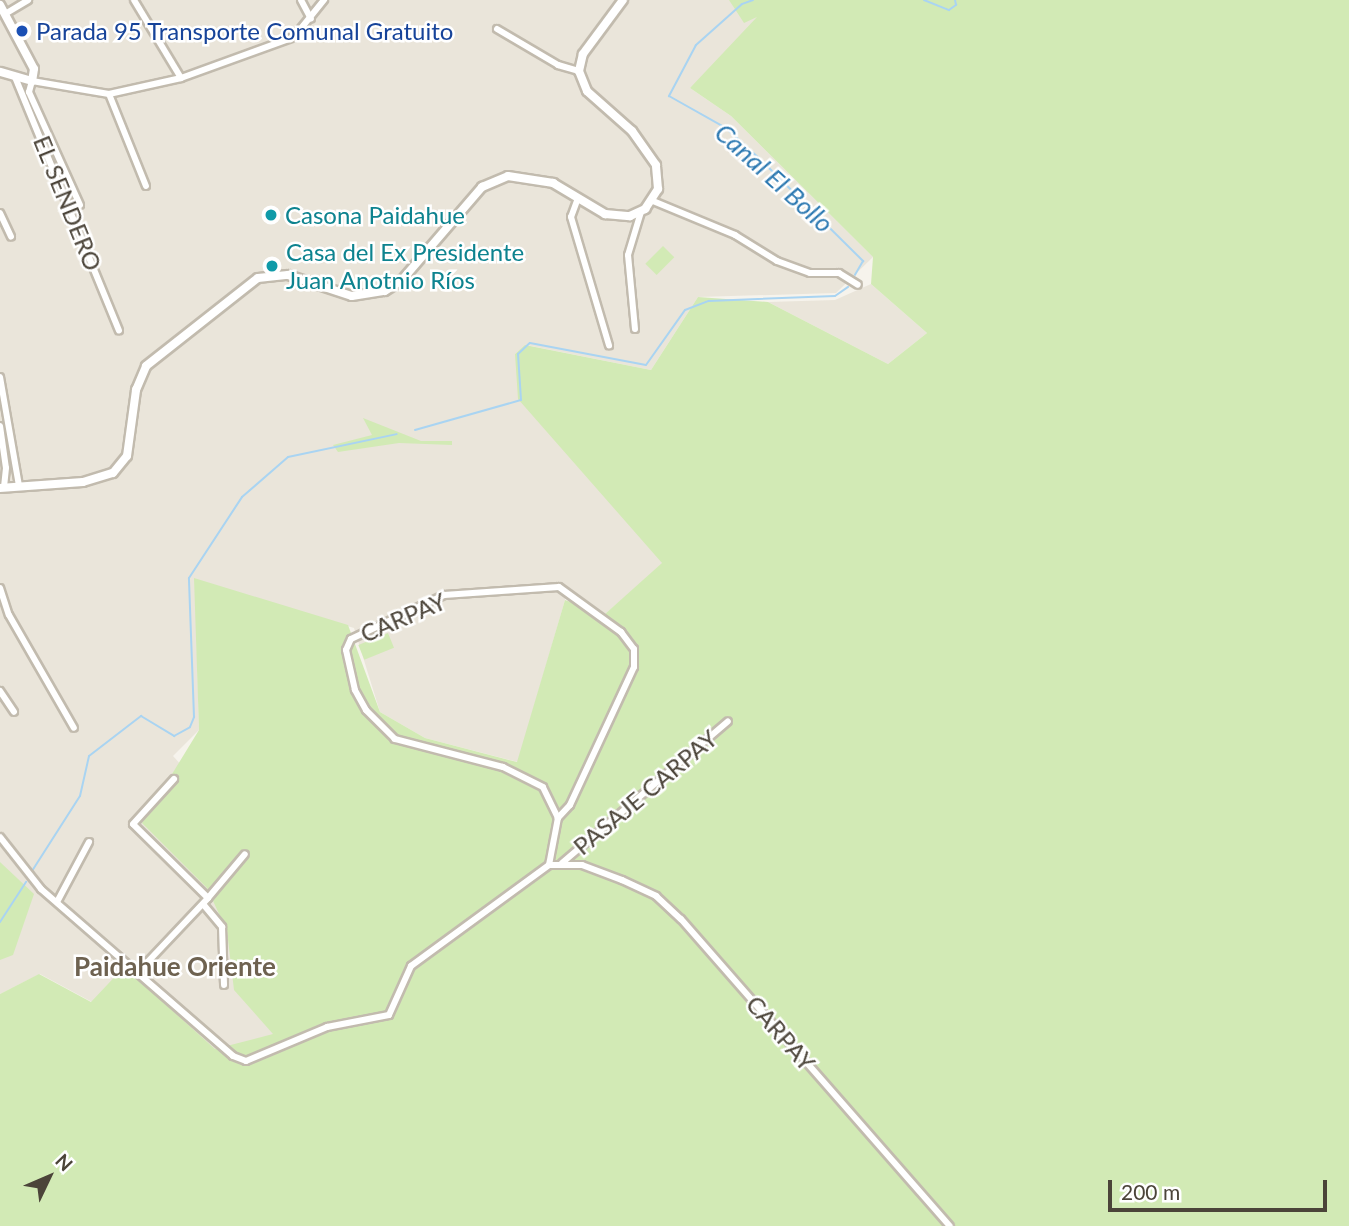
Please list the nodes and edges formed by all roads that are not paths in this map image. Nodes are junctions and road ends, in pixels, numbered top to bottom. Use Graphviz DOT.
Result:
graph roads {
  1 [pos="28,0"];
  2 [pos="134,0"];
  3 [pos="301,0"];
  4 [pos="324,0"];
  5 [pos="623,0"];
  6 [pos="0,5"];
  7 [pos="5,14"];
  8 [pos="311,19"];
  9 [pos="496,29"];
  10 [pos="579,71"];
  11 [pos="0,72"];
  12 [pos="15,77"];
  13 [pos="181,78"];
  14 [pos="32,81"];
  15 [pos="109,94"];
  16 [pos="146,186"];
  17 [pos="578,198"];
  18 [pos="653,201"];
  19 [pos="80,205"];
  20 [pos="640,212"];
  21 [pos="0,213"];
  22 [pos="10,237"];
  23 [pos="858,285"];
  24 [pos="635,328"];
  25 [pos="119,330"];
  26 [pos="610,345"];
  27 [pos="0,377"];
  28 [pos="3,413"];
  29 [pos="0,426"];
  30 [pos="19,486"];
  31 [pos="2,488"];
  32 [pos="0,588"];
  33 [pos="0,691"];
  34 [pos="14,712"];
  35 [pos="728,721"];
  36 [pos="74,728"];
  37 [pos="174,779"];
  38 [pos="558,818"];
  39 [pos="0,837"];
  40 [pos="89,842"];
  41 [pos="245,854"];
  42 [pos="562,863"];
  43 [pos="549,866"];
  44 [pos="205,901"];
  45 [pos="57,902"];
  46 [pos="140,970"];
  47 [pos="224,985"];
  48 [pos="950,1226"];
  1 -- 7 [label="street"];
  2 -- 13 [label="street"];
  3 -- 8 [label="street"];
  4 -- 8 [label="street"];
  5 -- 10 [label="street"];
  6 -- 7 [label="street"];
  7 -- 14 [label="street"];
  8 -- 13 [label="street"];
  9 -- 10 [label="street"];
  10 -- 18 [label="street"];
  11 -- 12 [label="street"];
  12 -- 14 [label="street"];
  12 -- 25 [label="street, EL SENDERO"];
  13 -- 15 [label="street"];
  14 -- 15 [label="street"];
  14 -- 19 [label="street"];
  15 -- 16 [label="street"];
  17 -- 20 [label="street"];
  17 -- 26 [label="street"];
  17 -- 30 [label="street"];
  18 -- 20 [label="street"];
  18 -- 23 [label="street"];
  20 -- 24 [label="street"];
  21 -- 22 [label="street"];
  27 -- 28 [label="street"];
  28 -- 30 [label="street"];
  29 -- 31 [label="street"];
  30 -- 31 [label="street"];
  32 -- 36 [label="street"];
  33 -- 34 [label="street"];
  35 -- 42 [label="street, PASAJE CARPAY"];
  37 -- 44 [label="street"];
  38 -- 38 [label="street, CARPAY"];
  38 -- 43 [label="street, CARPAY"];
  39 -- 45 [label="street, CARPAY"];
  40 -- 45 [label="street"];
  41 -- 44 [label="street"];
  42 -- 43 [label="street, CARPAY"];
  42 -- 48 [label="street, CARPAY"];
  43 -- 46 [label="street, CARPAY"];
  44 -- 46 [label="street"];
  44 -- 47 [label="street"];
  45 -- 46 [label="street, CARPAY"];
}
